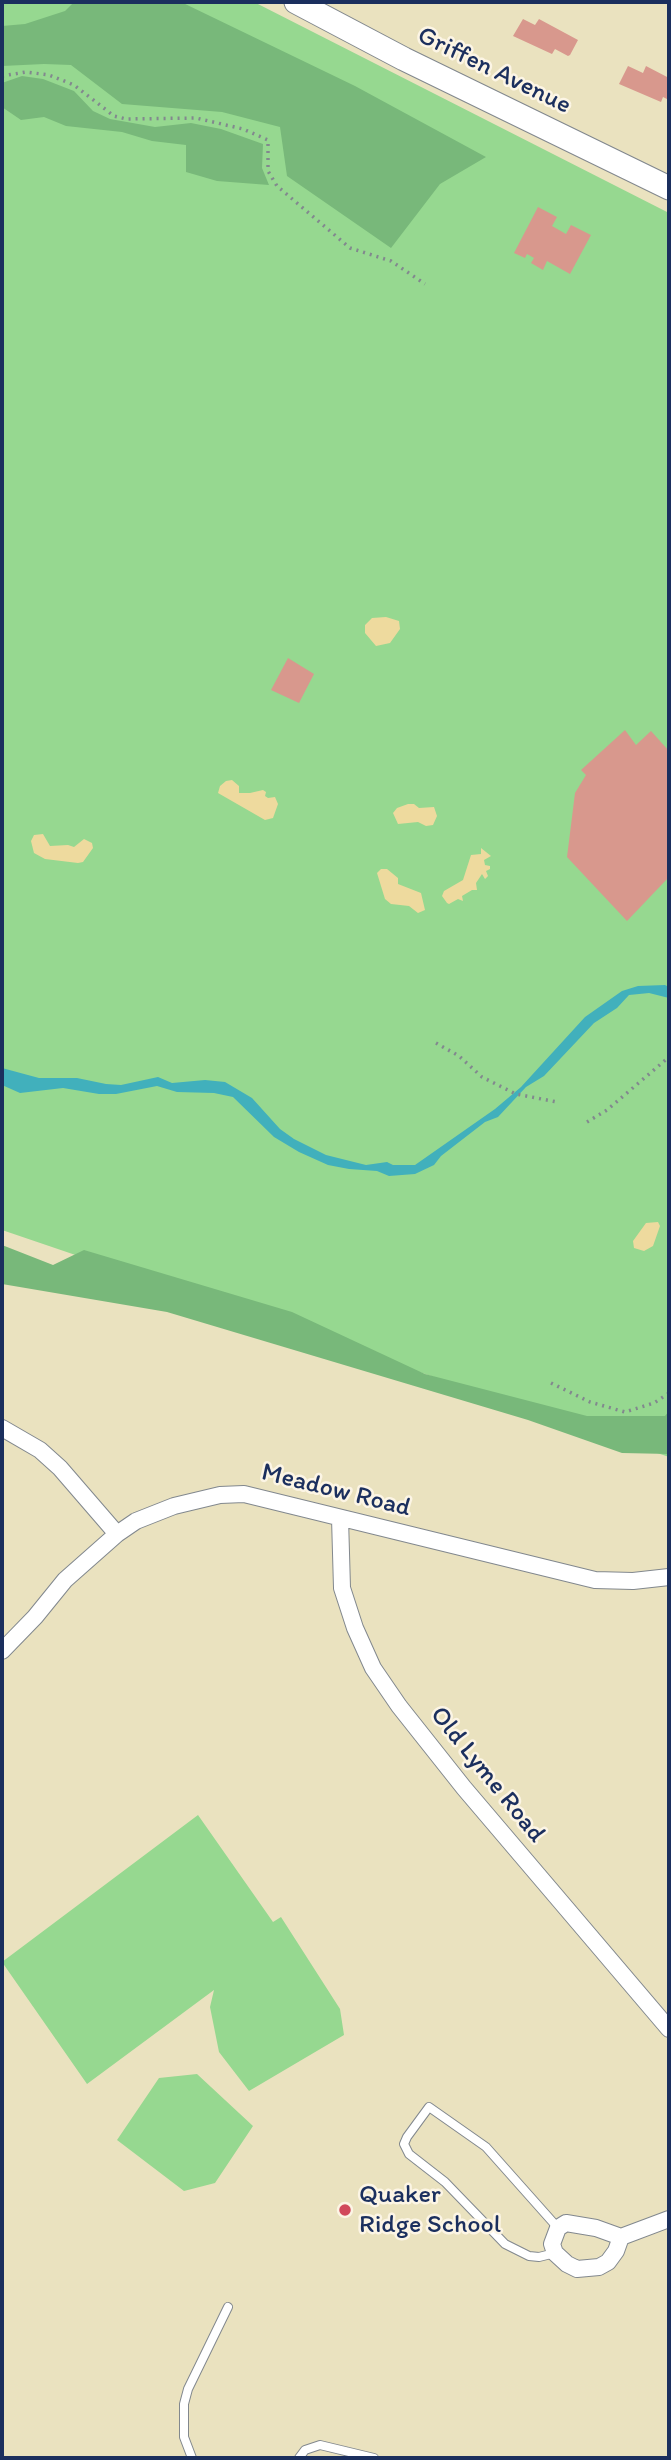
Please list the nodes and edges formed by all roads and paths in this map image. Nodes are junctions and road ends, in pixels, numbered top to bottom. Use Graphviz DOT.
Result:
graph roads {
  1 [pos="296,2"];
  2 [pos="2,76"];
  3 [pos="669,188"];
  4 [pos="425,284"];
  5 [pos="436,1043"];
  6 [pos="669,1056"];
  7 [pos="557,1102"];
  8 [pos="586,1122"];
  9 [pos="551,1383"];
  10 [pos="669,1393"];
  11 [pos="2,1428"];
  12 [pos="340,1518"];
  13 [pos="117,1534"];
  14 [pos="669,1577"];
  15 [pos="2,1651"];
  16 [pos="669,2029"];
  17 [pos="669,2219"];
  18 [pos="558,2228"];
  19 [pos="621,2237"];
  20 [pos="555,2253"];
  21 [pos="228,2307"];
  22 [pos="192,2458"];
  23 [pos="299,2458"];
  24 [pos="374,2458"];
  1 -- 3 [label="street, Griffen Avenue"];
  2 -- 4 [label="path"];
  5 -- 7 [label="path"];
  6 -- 8 [label="path"];
  9 -- 10 [label="path"];
  11 -- 13 [label="street"];
  12 -- 13 [label="street, Meadow Road"];
  12 -- 14 [label="street, Meadow Road"];
  12 -- 16 [label="street, Old Lyme Road"];
  13 -- 15 [label="street, Meadow Road"];
  17 -- 19 [label="street"];
  18 -- 19 [label="street"];
  18 -- 20 [label="street"];
  18 -- 20 [label="lane"];
  19 -- 20 [label="street"];
  21 -- 22 [label="lane"];
  23 -- 24 [label="lane"];
}
